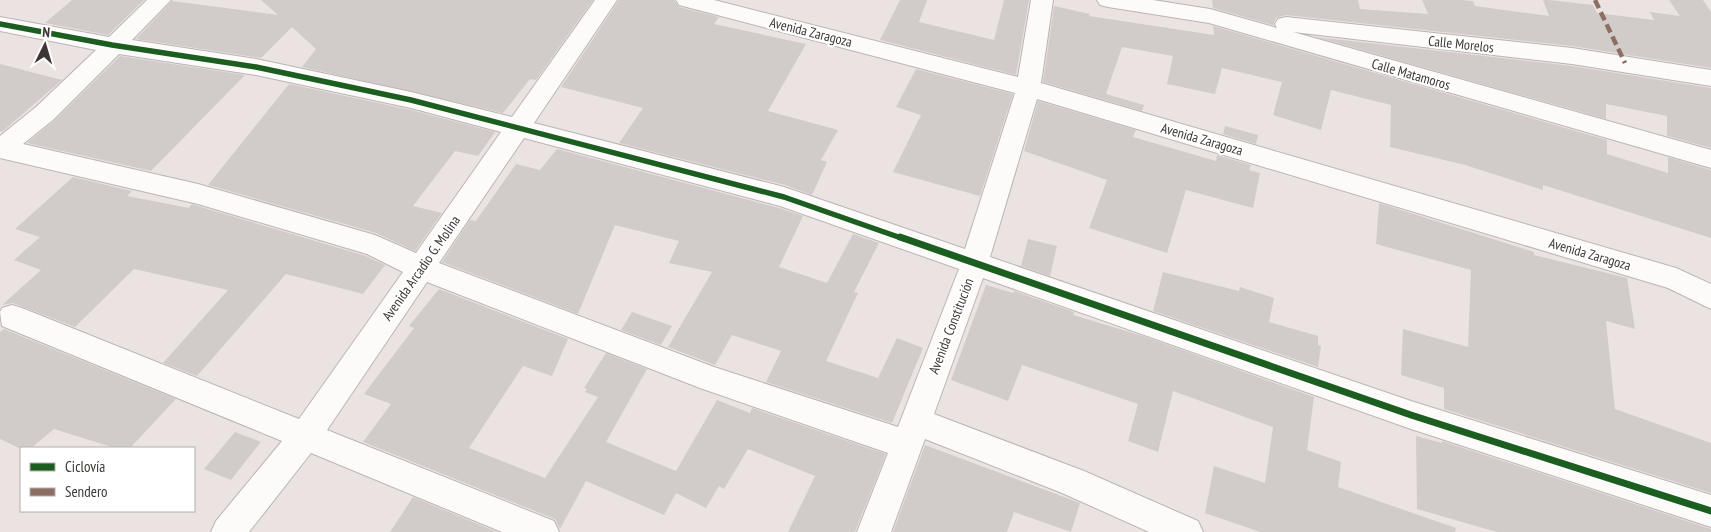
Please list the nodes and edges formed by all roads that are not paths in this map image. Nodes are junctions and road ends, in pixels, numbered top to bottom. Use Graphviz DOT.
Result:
graph roads {
  1 [pos="160,0"];
  2 [pos="606,0"];
  3 [pos="687,0"];
  4 [pos="1042,0"];
  5 [pos="1108,0"];
  6 [pos="1210,16"];
  7 [pos="0,24"];
  8 [pos="112,45"];
  9 [pos="1711,78"];
  10 [pos="1028,88"];
  11 [pos="518,127"];
  12 [pos="1,149"];
  13 [pos="1711,159"];
  14 [pos="974,265"];
  15 [pos="421,268"];
  16 [pos="1711,297"];
  17 [pos="12,317"];
  18 [pos="911,433"];
  19 [pos="304,437"];
  20 [pos="1711,511"];
  21 [pos="228,532"];
  22 [pos="542,532"];
  23 [pos="874,532"];
  24 [pos="1186,532"];
  1 -- 8 [label="street"];
  2 -- 11 [label="street, Avenida Arcadio G. Molina"];
  3 -- 10 [label="street, Avenida Zaragoza"];
  4 -- 10 [label="street, Avenida Constitución"];
  5 -- 6 [label="street, Calle Matamoros"];
  6 -- 9 [label="street, Calle Morelos"];
  6 -- 13 [label="street, Calle Matamoros"];
  7 -- 8 [label="street"];
  8 -- 11 [label="street"];
  8 -- 12 [label="street"];
  10 -- 14 [label="street, Avenida Constitución"];
  10 -- 16 [label="street, Avenida Zaragoza"];
  11 -- 14 [label="street"];
  11 -- 15 [label="street, Avenida Arcadio G. Molina"];
  12 -- 15 [label="street"];
  14 -- 18 [label="street, Avenida Constitución"];
  14 -- 20 [label="street"];
  15 -- 18 [label="street"];
  15 -- 19 [label="street, Avenida Arcadio G. Molina"];
  17 -- 19 [label="street"];
  18 -- 23 [label="street, Avenida Constitución"];
  18 -- 24 [label="street"];
  19 -- 21 [label="street, Avenida Arcadio G. Molina"];
  19 -- 22 [label="street"];
}
